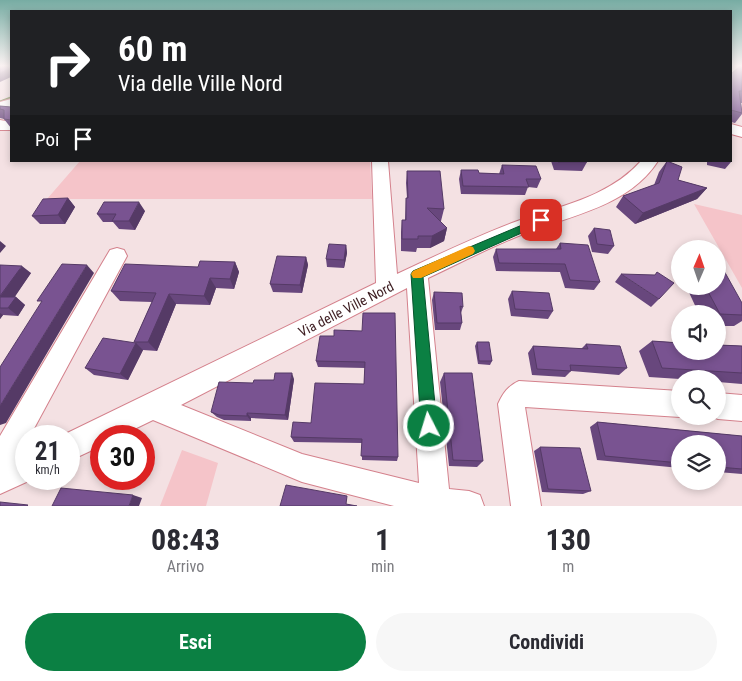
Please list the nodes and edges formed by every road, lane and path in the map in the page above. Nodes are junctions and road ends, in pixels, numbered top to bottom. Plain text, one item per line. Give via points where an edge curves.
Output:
1 (380, 162) edge
2 (649, 162) edge
3 (117, 256) dead end
4 (417, 274) junction
5 (387, 287) junction
6 (671, 403) edge
7 (726, 407) edge
8 (153, 408) junction
9 (742, 408) edge
10 (80, 442) edge
11 (0, 462) edge
12 (15, 472) edge
13 (0, 480) edge
14 (435, 502) junction
15 (469, 506) edge
16 (526, 506) edge

1 - 5 street
2 - 4 street, Via delle Ville Nord via 628,183 608,195 517,229
3 - 11 street
4 - 5 street, Via delle Ville Nord
4 - 14 street
5 - 8 street, Via delle Ville Nord
6 - 16 street via 519,394 511,404
7 - 9 street
8 - 10 street, Via delle Ville Nord
8 - 14 street via 302,468
12 - 13 street
14 - 15 street

